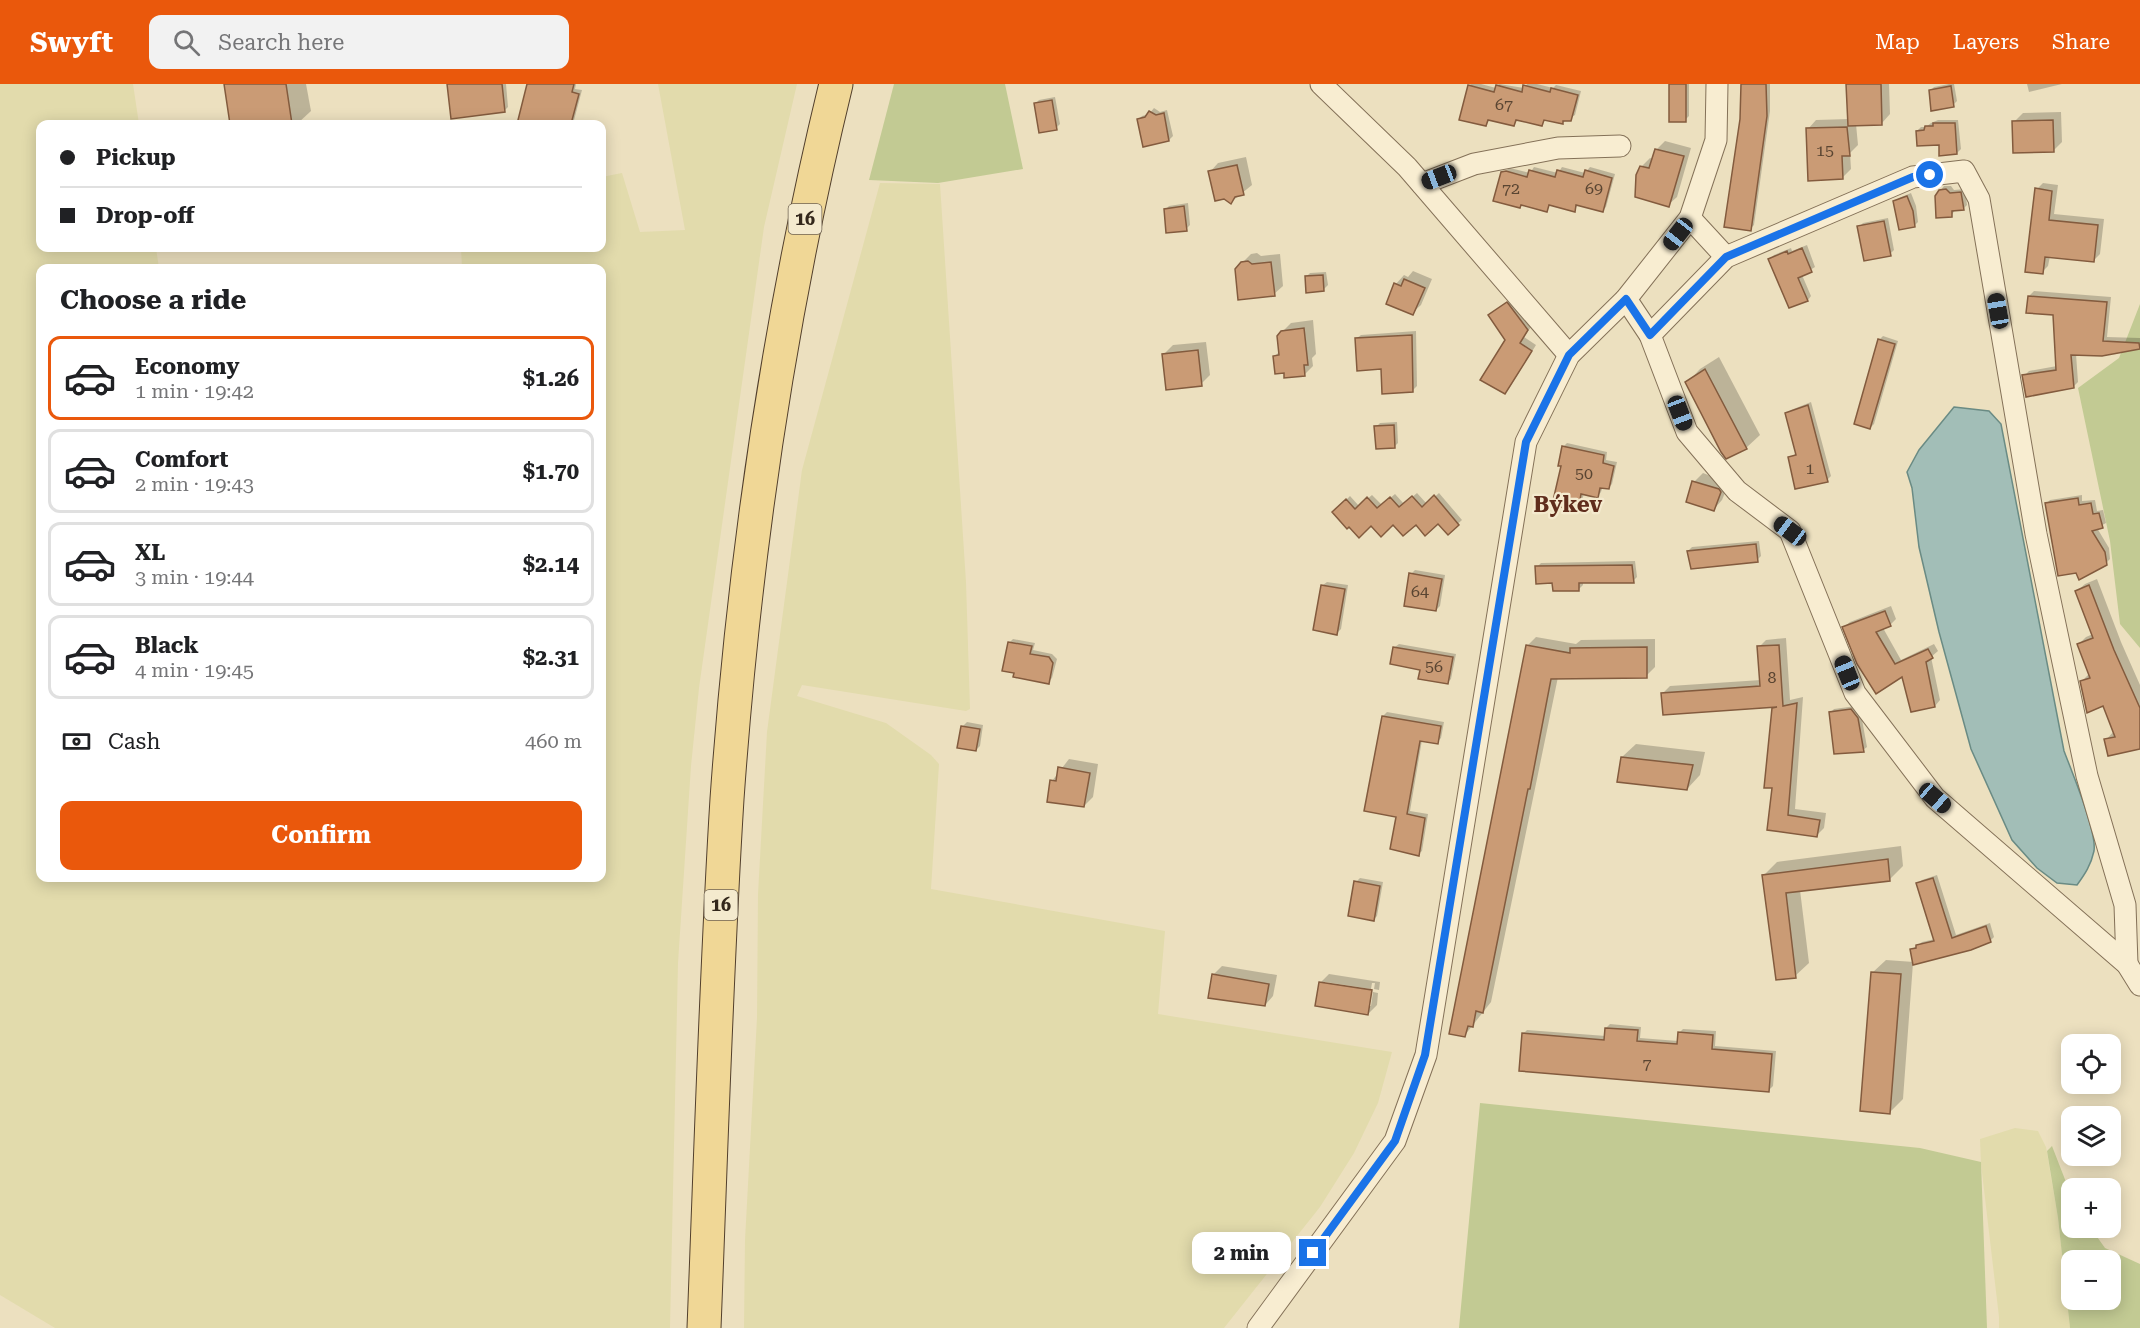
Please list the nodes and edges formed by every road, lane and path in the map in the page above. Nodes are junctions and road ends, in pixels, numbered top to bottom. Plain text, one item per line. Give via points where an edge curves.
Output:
1 (836, 84) edge
2 (1321, 84) edge
3 (1718, 84) edge
4 (1620, 146) dead end
5 (1422, 184) junction
6 (1690, 218) junction
7 (1726, 257) junction
8 (1626, 299) junction
9 (1650, 335) junction
10 (1569, 355) junction
11 (2127, 964) junction
12 (2140, 985) edge
13 (704, 1328) edge
14 (1258, 1328) edge

1 - 13 main road, 16 via 801,234 760,484 741,640 721,900
2 - 5 street
3 - 6 street via 1716,140
4 - 5 street via 1558,148 1526,154 1474,164
5 - 10 street
6 - 7 street
6 - 8 street
7 - 9 street
7 - 11 street via 1913,177 1964,171 1979,199 2036,534 2084,764 2125,906
8 - 9 street
8 - 10 street
9 - 11 street via 1687,432 1737,491 1790,531 1855,693 1935,798
10 - 14 street via 1526,442 1425,1055 1395,1141
11 - 12 street

